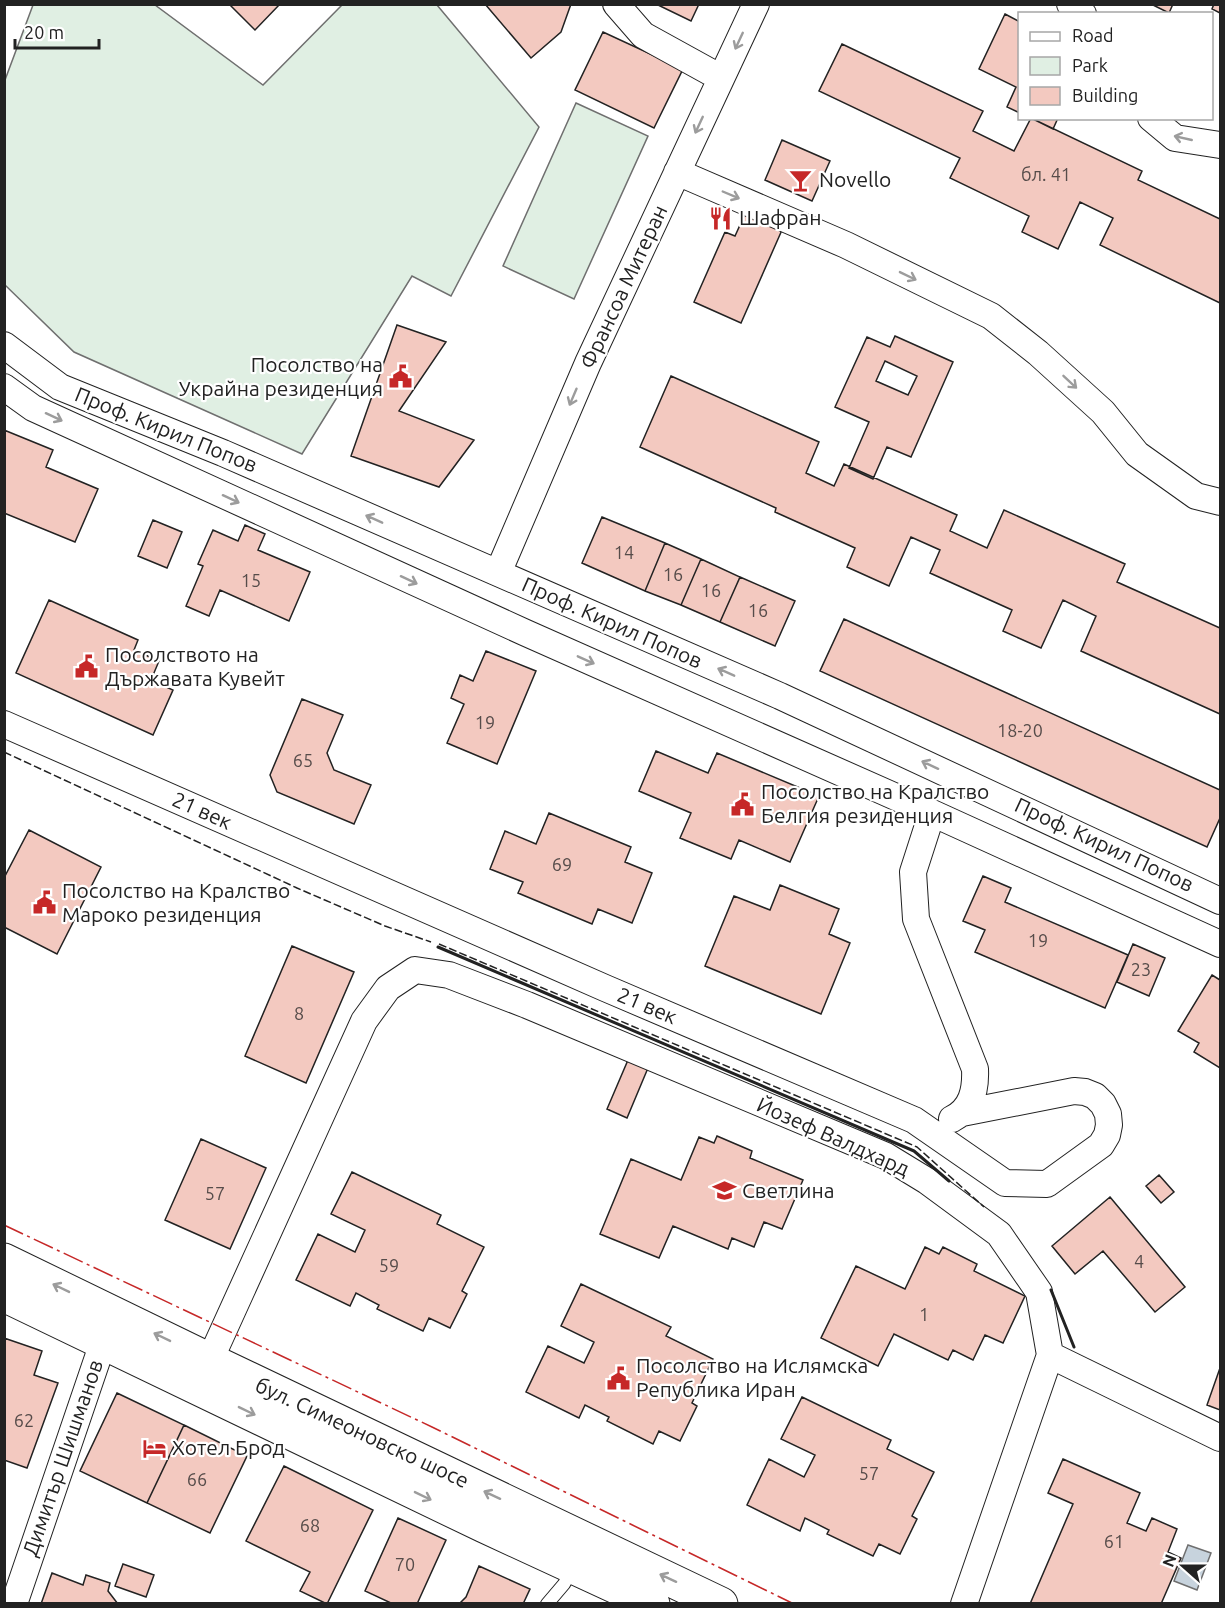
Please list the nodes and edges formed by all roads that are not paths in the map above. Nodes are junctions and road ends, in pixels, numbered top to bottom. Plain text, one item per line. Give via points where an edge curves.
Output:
1 (616, 4) edge
2 (756, 4) edge
3 (721, 78) junction
4 (1153, 120) edge
5 (1221, 145) edge
6 (677, 172) junction
7 (4, 345) edge
8 (4, 387) edge
9 (1221, 502) edge
10 (498, 573) junction
11 (4, 724) edge
12 (932, 813) junction
13 (1221, 901) edge
14 (1221, 944) edge
15 (962, 1113) junction
16 (914, 1120) junction
17 (4, 1260) edge
18 (4, 1295) edge
19 (108, 1328) junction
20 (1050, 1355) junction
21 (210, 1360) junction
22 (1221, 1438) edge
23 (574, 1567) junction
24 (14, 1604) edge
25 (547, 1604) edge
26 (652, 1604) edge
27 (721, 1604) edge
28 (964, 1604) edge

1 - 3 street via 643,35
2 -> 3 street, Франсоа Митеран
3 -> 6 street, Франсоа Митеран
5 -> 4 street via 1175,138
6 -> 9 street via 846,245 991,316 1103,412 1137,454 1196,496
6 -> 10 street, Франсоа Митеран via 588,363
10 -> 7 street, Проф. Кирил Попов via 60,387
8 -> 12 street, Проф. Кирил Попов via 33,408
13 -> 10 street, Проф. Кирил Попов via 780,696
11 - 16 street, 21 век
12 - 14 street, Проф. Кирил Попов
12 - 15 street via 914,872 916,919 975,1069 974,1091
15 - 16 street via 936,1123
15 - 16 street, 21 век via 1074,1091 1095,1096 1108,1113 1110,1125 1101,1145 1047,1184 1005,1183
19 -> 17 main road, бул. Симеоновско шосе
18 - 19 main road, бул. Симеоновско шосе
21 -> 19 main road, бул. Симеоновско шосе
19 -> 23 main road, бул. Симеоновско шосе via 484,1526
19 - 24 street, Димитър Шишманов
20 - 21 street, Йозеф Валдхард via 1039,1292 999,1233 927,1180 886,1156 527,1005 449,975 415,970 388,988 364,1021
20 - 22 street
20 - 28 street, Йозеф Валдхард
27 -> 21 main road, бул. Симеоновско шосе
23 - 25 lane
23 - 26 main road, бул. Симеоновско шосе

